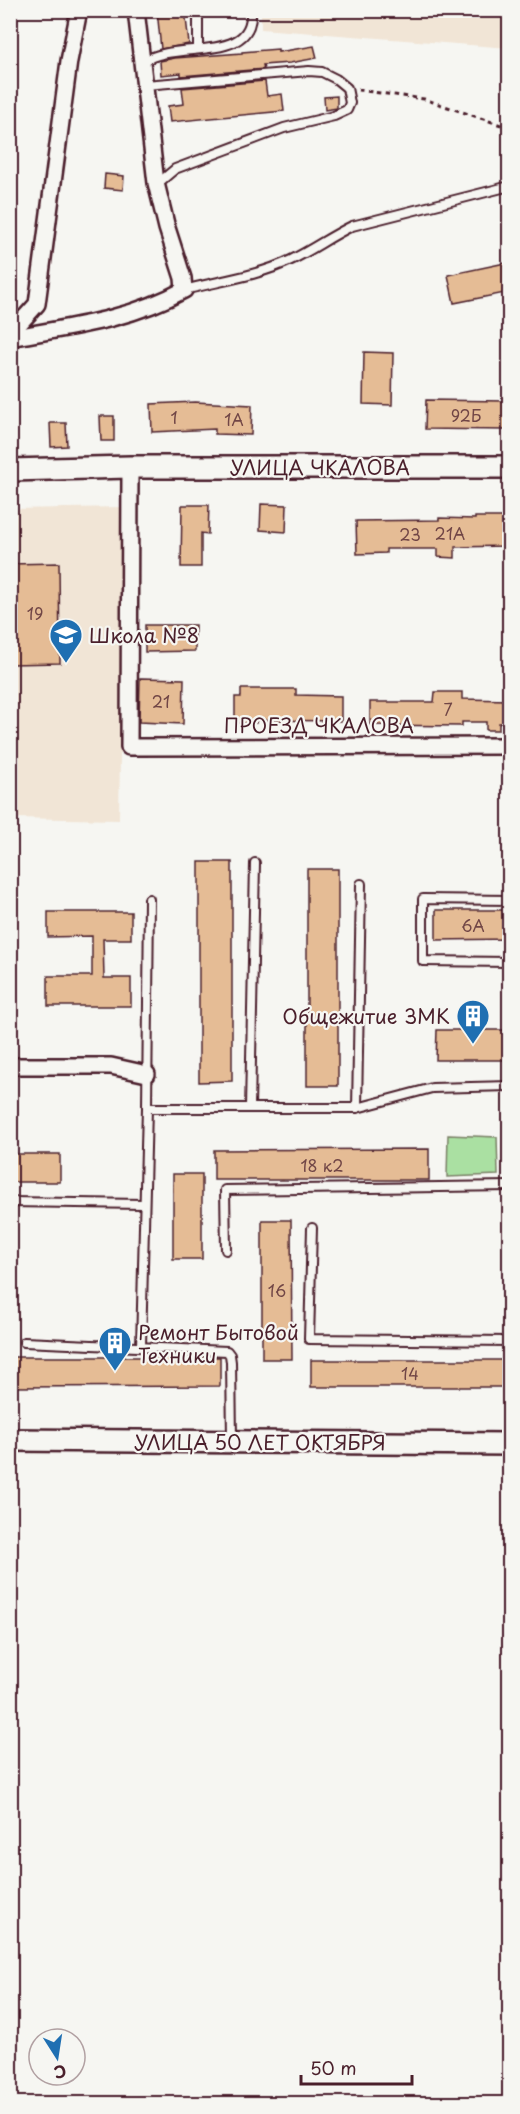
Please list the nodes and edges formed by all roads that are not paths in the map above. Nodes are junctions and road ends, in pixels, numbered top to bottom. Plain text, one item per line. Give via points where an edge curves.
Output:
1 (79, 10) edge
2 (136, 10) edge
3 (198, 10) edge
4 (251, 10) edge
5 (198, 49) junction
6 (142, 62) junction
7 (145, 85) junction
8 (156, 184) junction
9 (510, 186) edge
10 (184, 290) junction
11 (10, 336) edge
12 (130, 467) junction
13 (510, 467) edge
14 (10, 470) edge
15 (510, 746) edge
16 (255, 863) dead end
17 (361, 884) dead end
18 (149, 899) dead end
19 (510, 900) edge
20 (510, 962) edge
21 (10, 1066) edge
22 (147, 1074) junction
23 (510, 1086) edge
24 (147, 1108) junction
25 (249, 1108) junction
26 (357, 1108) junction
27 (510, 1186) edge
28 (10, 1202) edge
29 (144, 1204) junction
30 (312, 1228) dead end
31 (226, 1250) dead end
32 (510, 1341) edge
33 (24, 1342) dead end
34 (141, 1346) junction
35 (10, 1440) edge
36 (232, 1442) junction
37 (510, 1444) edge

1 - 11 street via 37,304
2 - 6 street
3 - 5 lane
4 - 5 lane via 247,34 237,42
5 - 6 lane via 162,53
6 - 7 street
7 - 8 street
7 - 8 lane via 322,72 347,88 350,103 347,110 334,116 284,128 175,169
8 - 10 street
9 - 10 lane via 352,226 270,269
10 - 11 street via 114,319
12 - 13 street, УЛИЦА ЧКАЛОВА
12 - 14 street, УЛИЦА ЧКАЛОВА
12 - 15 street, ПРОЕЗД ЧКАЛОВА via 129,747
16 - 25 lane
17 - 26 lane
18 - 22 lane
19 - 20 lane via 423,899 423,961
21 - 22 street via 111,1066
22 - 24 lane
23 - 26 lane via 432,1088
24 - 25 lane
24 - 29 lane
25 - 26 lane
27 - 31 lane via 225,1190
28 - 29 lane
29 - 34 lane
30 - 32 lane via 309,1339
33 - 34 lane
34 - 36 lane via 227,1351 231,1355
35 - 36 street, УЛИЦА 50 ЛЕТ ОКТЯБРЯ
36 - 37 street, УЛИЦА 50 ЛЕТ ОКТЯБРЯ

